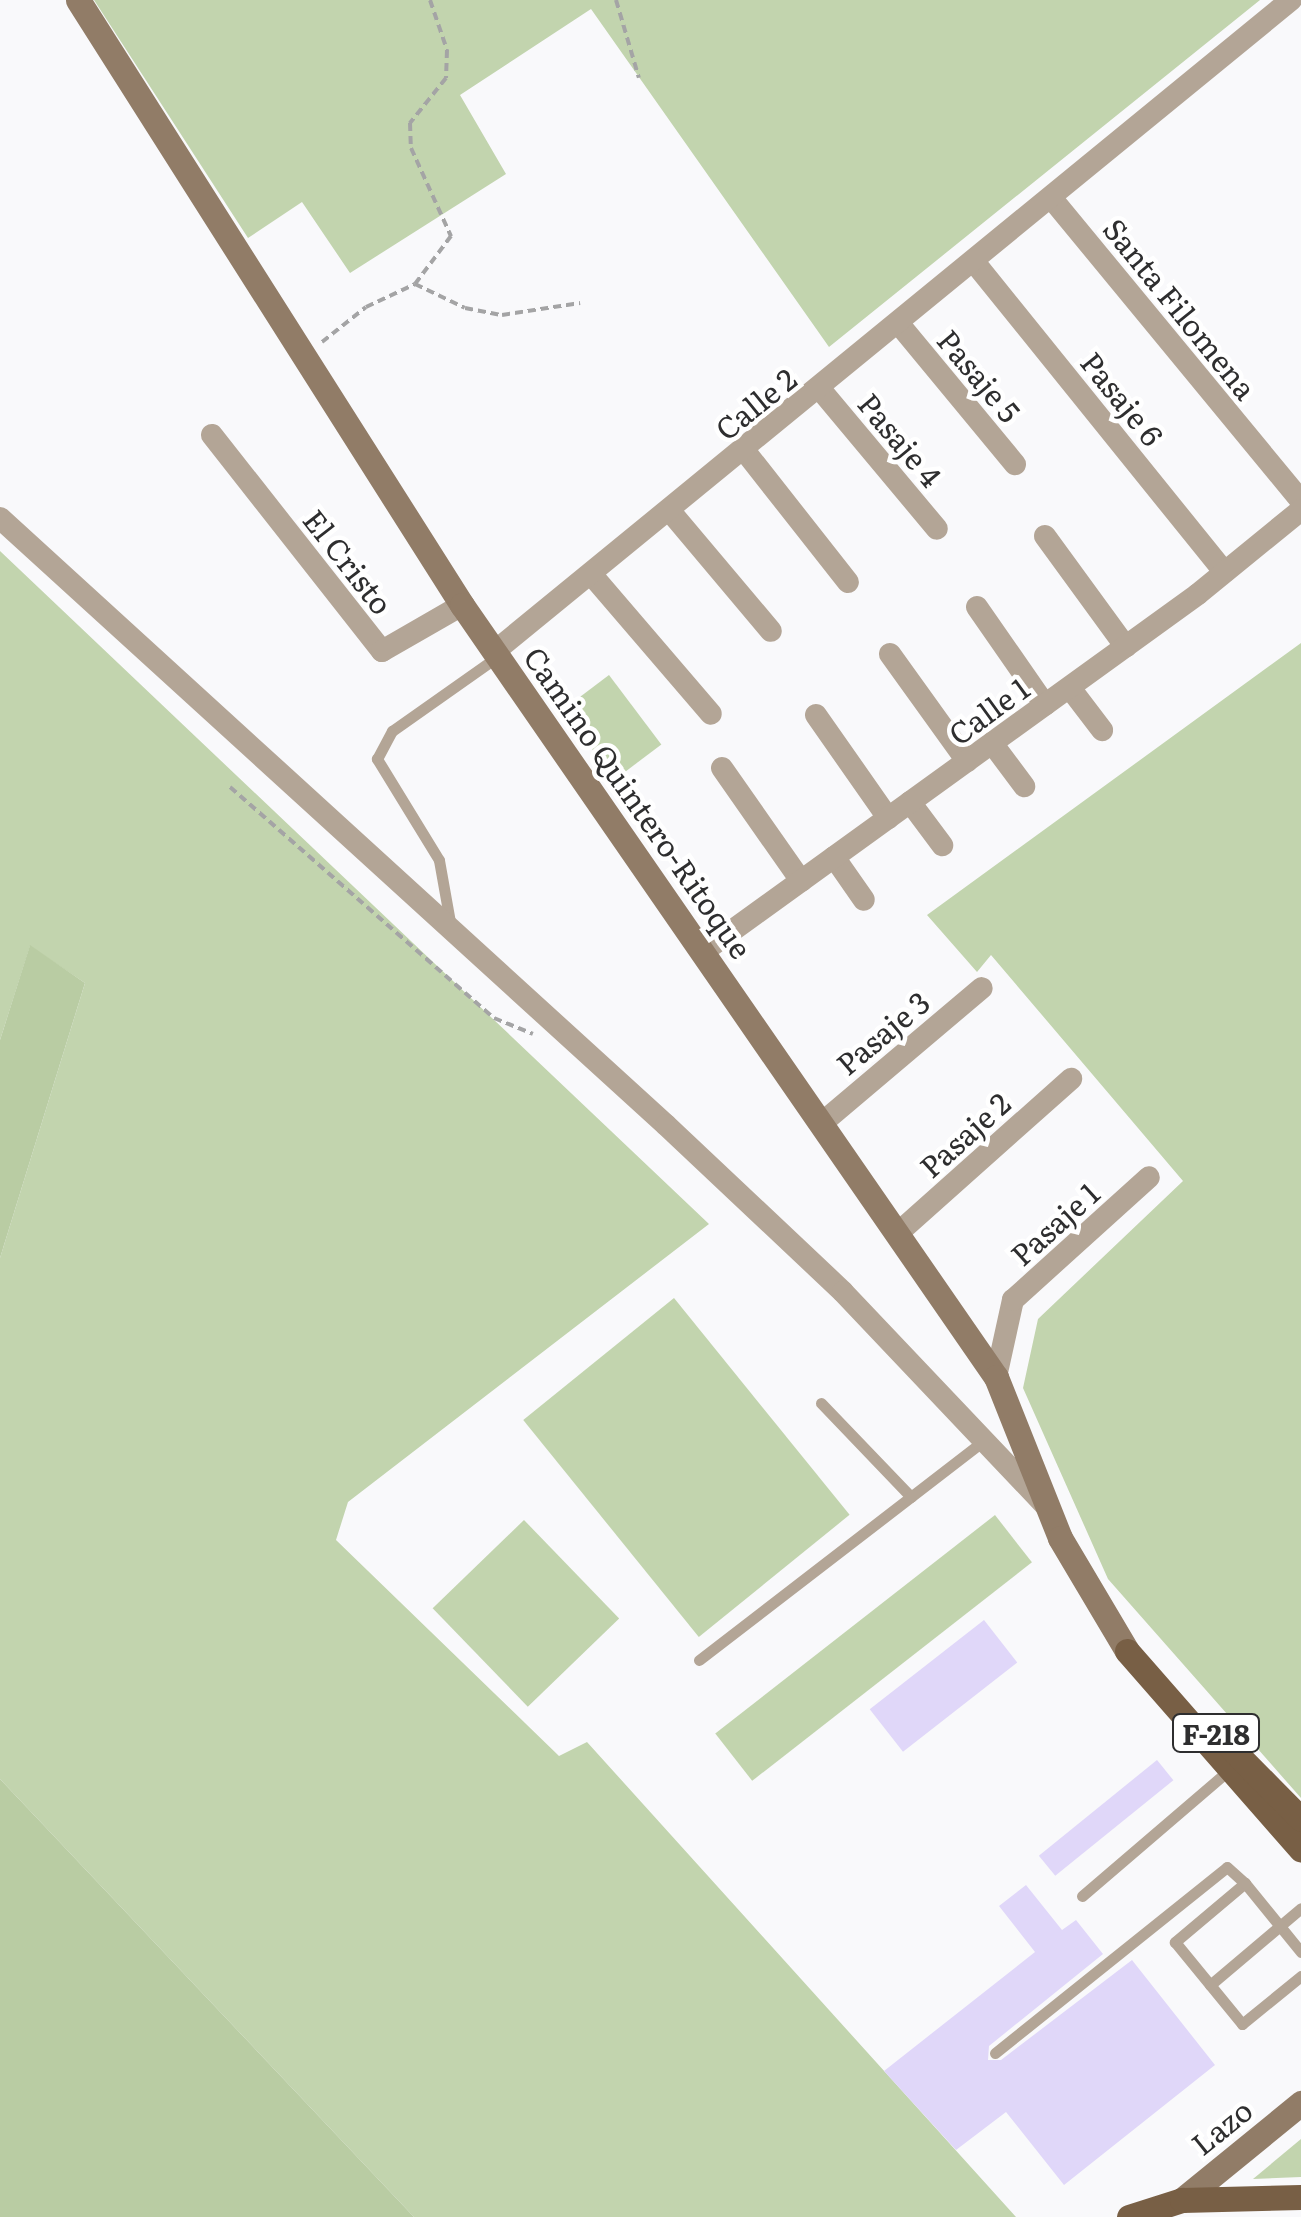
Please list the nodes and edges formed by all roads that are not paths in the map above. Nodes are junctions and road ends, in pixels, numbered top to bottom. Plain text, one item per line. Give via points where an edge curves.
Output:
1 (78, 0) edge
2 (1290, 0) edge
3 (1301, 13) edge
4 (1053, 200) junction
5 (976, 262) junction
6 (899, 324) junction
7 (820, 389) junction
8 (212, 436) dead end
9 (744, 450) junction
10 (1014, 464) dead end
11 (1301, 501) edge
12 (669, 510) junction
13 (1301, 510) edge
14 (0, 518) edge
15 (936, 529) dead end
16 (1046, 536) dead end
17 (1224, 572) junction
18 (590, 574) junction
19 (848, 582) dead end
20 (462, 605) junction
21 (977, 606) dead end
22 (772, 631) dead end
23 (1126, 647) junction
24 (890, 654) dead end
25 (496, 655) junction
26 (1070, 688) junction
27 (1046, 705) junction
28 (711, 714) dead end
29 (816, 715) dead end
30 (1102, 730) dead end
31 (992, 743) junction
32 (967, 761) junction
33 (722, 768) dead end
34 (1024, 786) dead end
35 (910, 802) junction
36 (888, 818) junction
37 (942, 845) dead end
38 (834, 856) junction
39 (801, 880) junction
40 (864, 900) dead end
41 (450, 922) junction
42 (704, 951) junction
43 (982, 988) dead end
44 (1071, 1079) dead end
45 (822, 1123) junction
46 (1149, 1177) dead end
47 (898, 1233) junction
48 (996, 1376) junction
49 (821, 1404) dead end
50 (983, 1440) junction
51 (911, 1497) junction
52 (1047, 1507) junction
53 (1127, 1651) junction
54 (700, 1660) dead end
55 (1230, 1770) junction
56 (1301, 1820) edge
57 (1301, 1850) edge
58 (1245, 1884) junction
59 (1082, 1896) dead end
60 (1301, 1908) edge
61 (1280, 1926) junction
62 (1301, 1952) edge
63 (1301, 1976) edge
64 (1210, 1985) junction
65 (995, 2052) dead end
66 (1301, 2102) edge
67 (1301, 2196) edge
68 (1182, 2200) junction
69 (1129, 2217) edge

1 - 20 main road, Camino Quintero-Ritoque / F-218
2 - 3 street
2 - 4 street, Calle 2
4 - 5 street, Calle 2
4 - 11 street, Santa Filomena
5 - 6 street, Calle 2
5 - 17 street, Pasaje 6
6 - 7 street, Calle 2
6 - 10 street, Pasaje 5
7 - 9 street, Calle 2
7 - 15 street, Pasaje 4
8 - 20 street, El Cristo via 382,651
9 - 12 street, Calle 2
9 - 19 street
12 - 18 street, Calle 2
12 - 22 street
13 - 17 street, Calle 1
14 - 41 street
16 - 23 street
17 - 23 street, Calle 1
18 - 25 street, Calle 2
18 - 28 street
20 - 25 main road, Camino Quintero-Ritoque / F-218
21 - 27 street
23 - 26 street, Calle 1
24 - 32 street
25 - 41 lane via 392,731 377,759 440,860
25 - 42 main road, Camino Quintero-Ritoque / F-218
26 - 27 street, Calle 1
26 - 30 street
27 - 31 street, Calle 1
29 - 36 street
31 - 32 street, Calle 1
31 - 34 street
32 - 35 street, Calle 1
33 - 39 street
35 - 36 street, Calle 1
35 - 37 street
36 - 38 street, Calle 1
38 - 39 street, Calle 1
38 - 40 street
39 - 42 street, Calle 1
41 - 50 street via 842,1292
42 - 45 main road, Camino Quintero-Ritoque / F-218
43 - 45 street, Pasaje 3
44 - 47 street, Pasaje 2
45 - 47 main road, Camino Quintero-Ritoque / F-218
46 - 48 street, Pasaje 1 via 1013,1300
47 - 48 main road, Camino Quintero-Ritoque / F-218
48 - 52 main road, Camino Quintero-Ritoque / F-218
49 - 51 lane
50 - 51 lane
50 - 52 street
51 - 54 lane
52 - 53 main road, Camino Quintero-Ritoque / F-218 via 1075,1569
53 - 55 main road, Camino Quintero-Ritoque / F-218
53 - 56 main road, Camino Quintero-Ritoque / F-218
55 - 57 main road, Camino Quintero-Ritoque / F-218
55 - 59 lane
58 - 61 lane
58 - 64 lane via 1174,1942
58 - 65 lane via 1227,1867
60 - 61 lane
61 - 62 lane
61 - 64 lane
63 - 64 lane via 1242,2024
66 - 68 main road, Lazo
67 - 68 main road
68 - 69 main road

